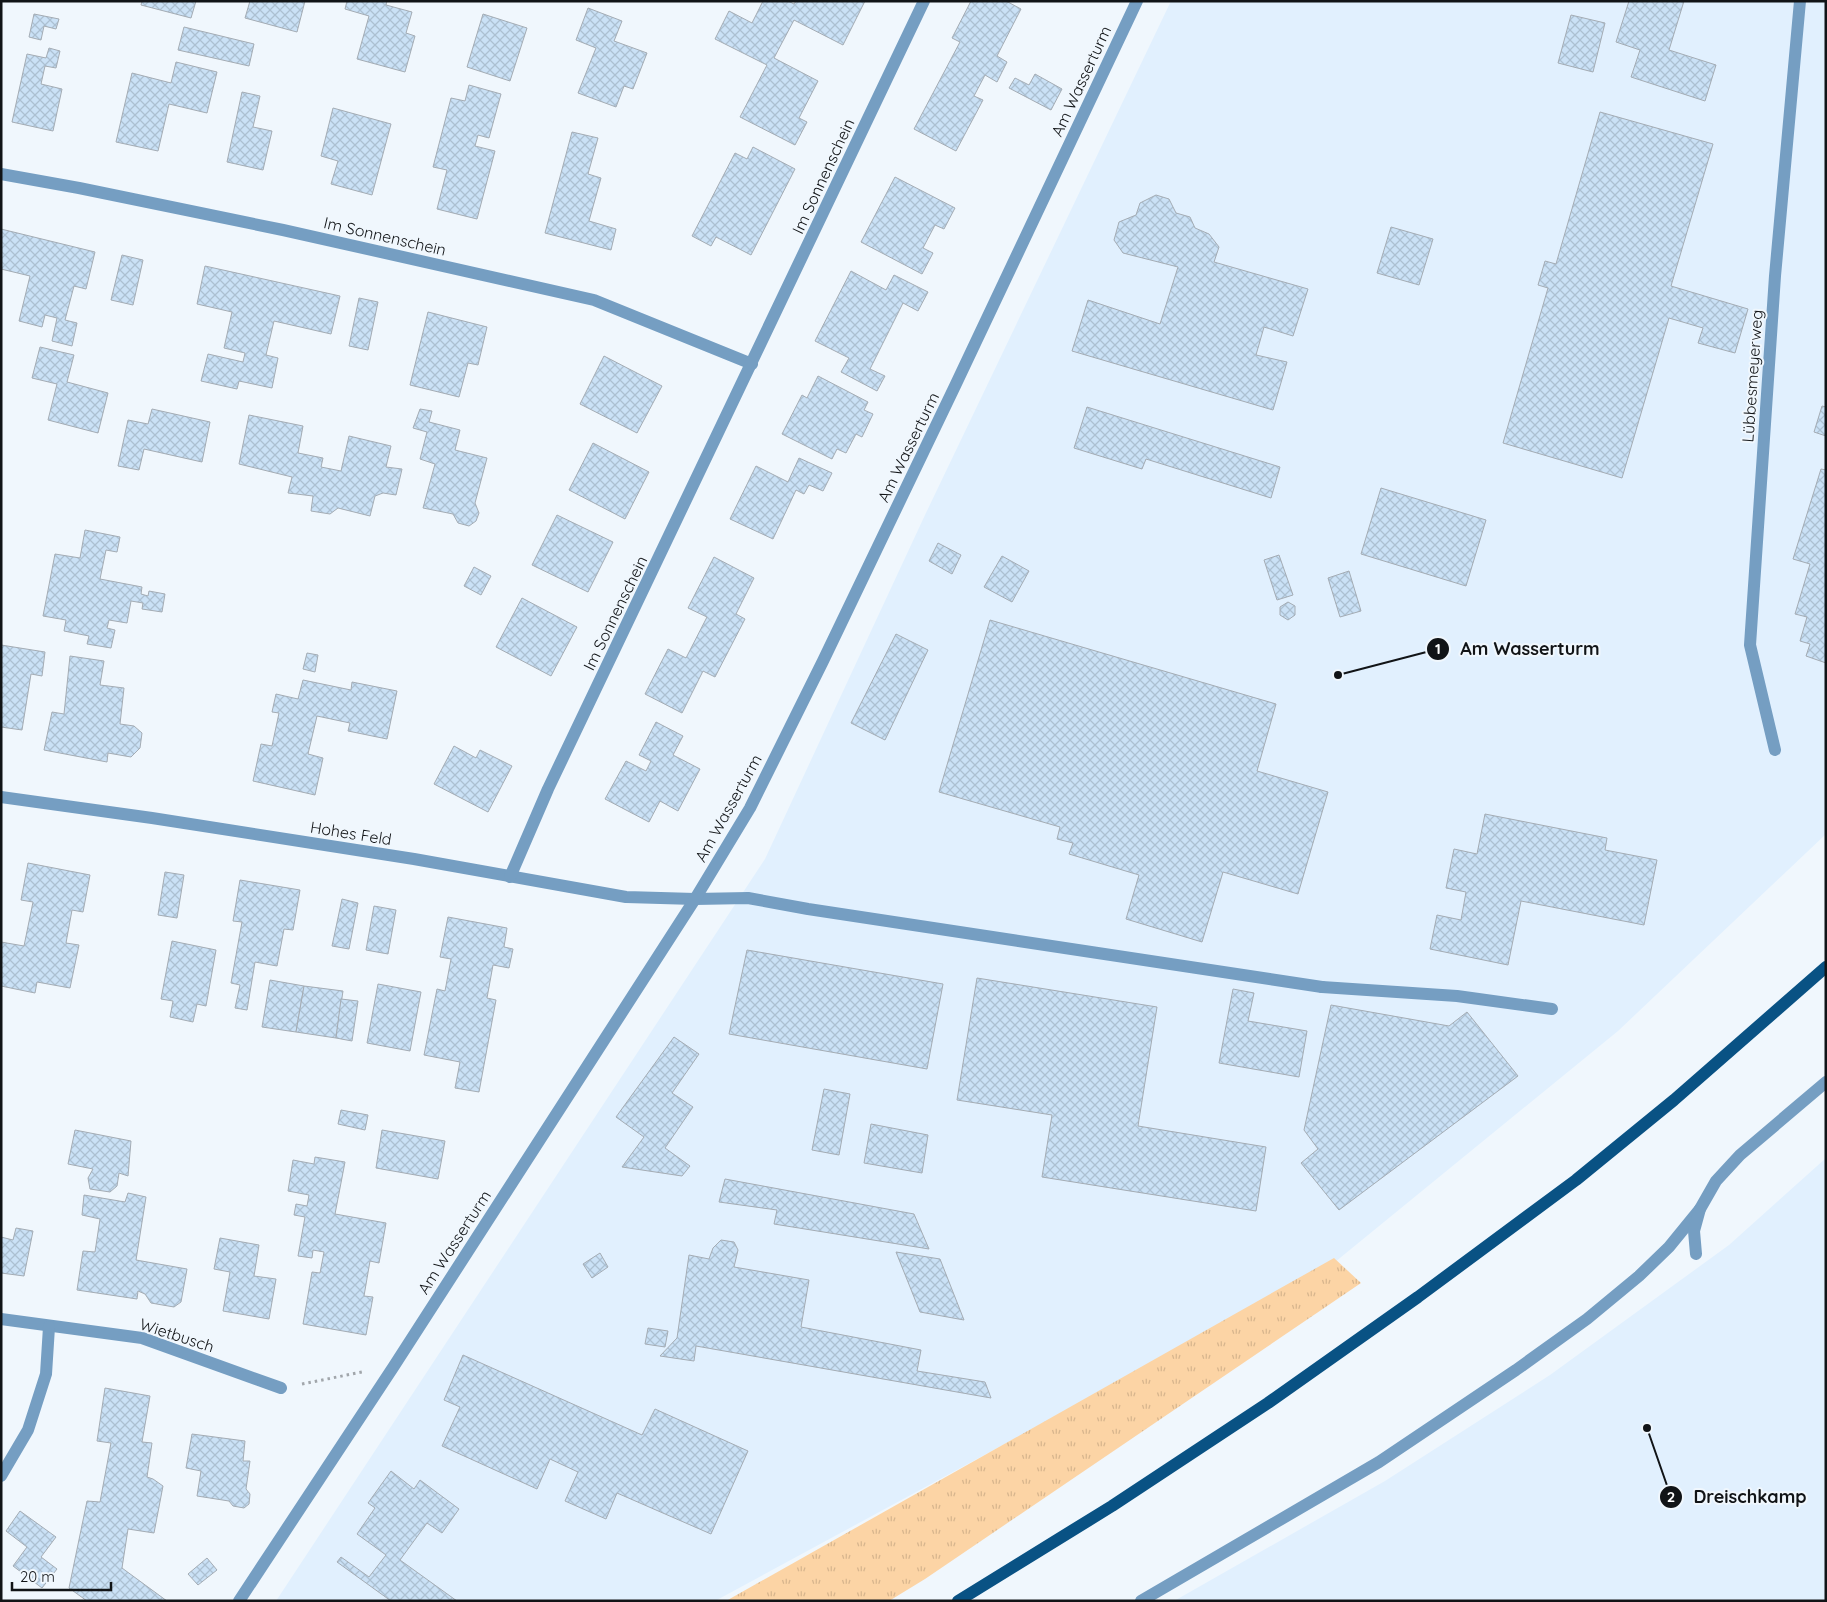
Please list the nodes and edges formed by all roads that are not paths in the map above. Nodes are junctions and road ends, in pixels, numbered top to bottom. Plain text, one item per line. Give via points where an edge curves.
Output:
1 (924, 1) edge
2 (1137, 1) edge
3 (1800, 1) edge
4 (1, 174) edge
5 (752, 364) junction
6 (1775, 750) dead end
7 (1, 797) edge
8 (510, 877) junction
9 (695, 899) junction
10 (1826, 966) edge
11 (1552, 1009) dead end
12 (1826, 1082) edge
13 (1700, 1209) junction
14 (1696, 1254) dead end
15 (1, 1319) edge
16 (49, 1327) junction
17 (280, 1388) road end
18 (1, 1476) edge
19 (239, 1601) edge
20 (958, 1601) edge
21 (1141, 1601) edge

1 - 5 street, Im Sonnenschein
2 - 9 street, Am Wasserturm via 823,661 750,808
3 - 6 street, Lübbesmeyerweg via 1775,276 1750,645
4 - 5 street, Im Sonnenschein via 283,230 594,300
5 - 8 street, Im Sonnenschein via 548,789
7 - 8 street, Hohes Feld via 414,859
8 - 9 street, Hohes Feld via 626,897
9 - 11 street via 748,898 1322,987 1457,996
9 - 19 street, Am Wasserturm
10 - 20 main road via 1606,1156 1418,1297 1268,1403 1112,1506
12 - 13 street via 1740,1155 1716,1181
13 - 14 street via 1694,1231
13 - 21 street via 1669,1247 1639,1276 1516,1370 1379,1462
15 - 16 street, Wietbusch
16 - 17 street, Wietbusch via 142,1338
16 - 18 street via 46,1374 31,1421

